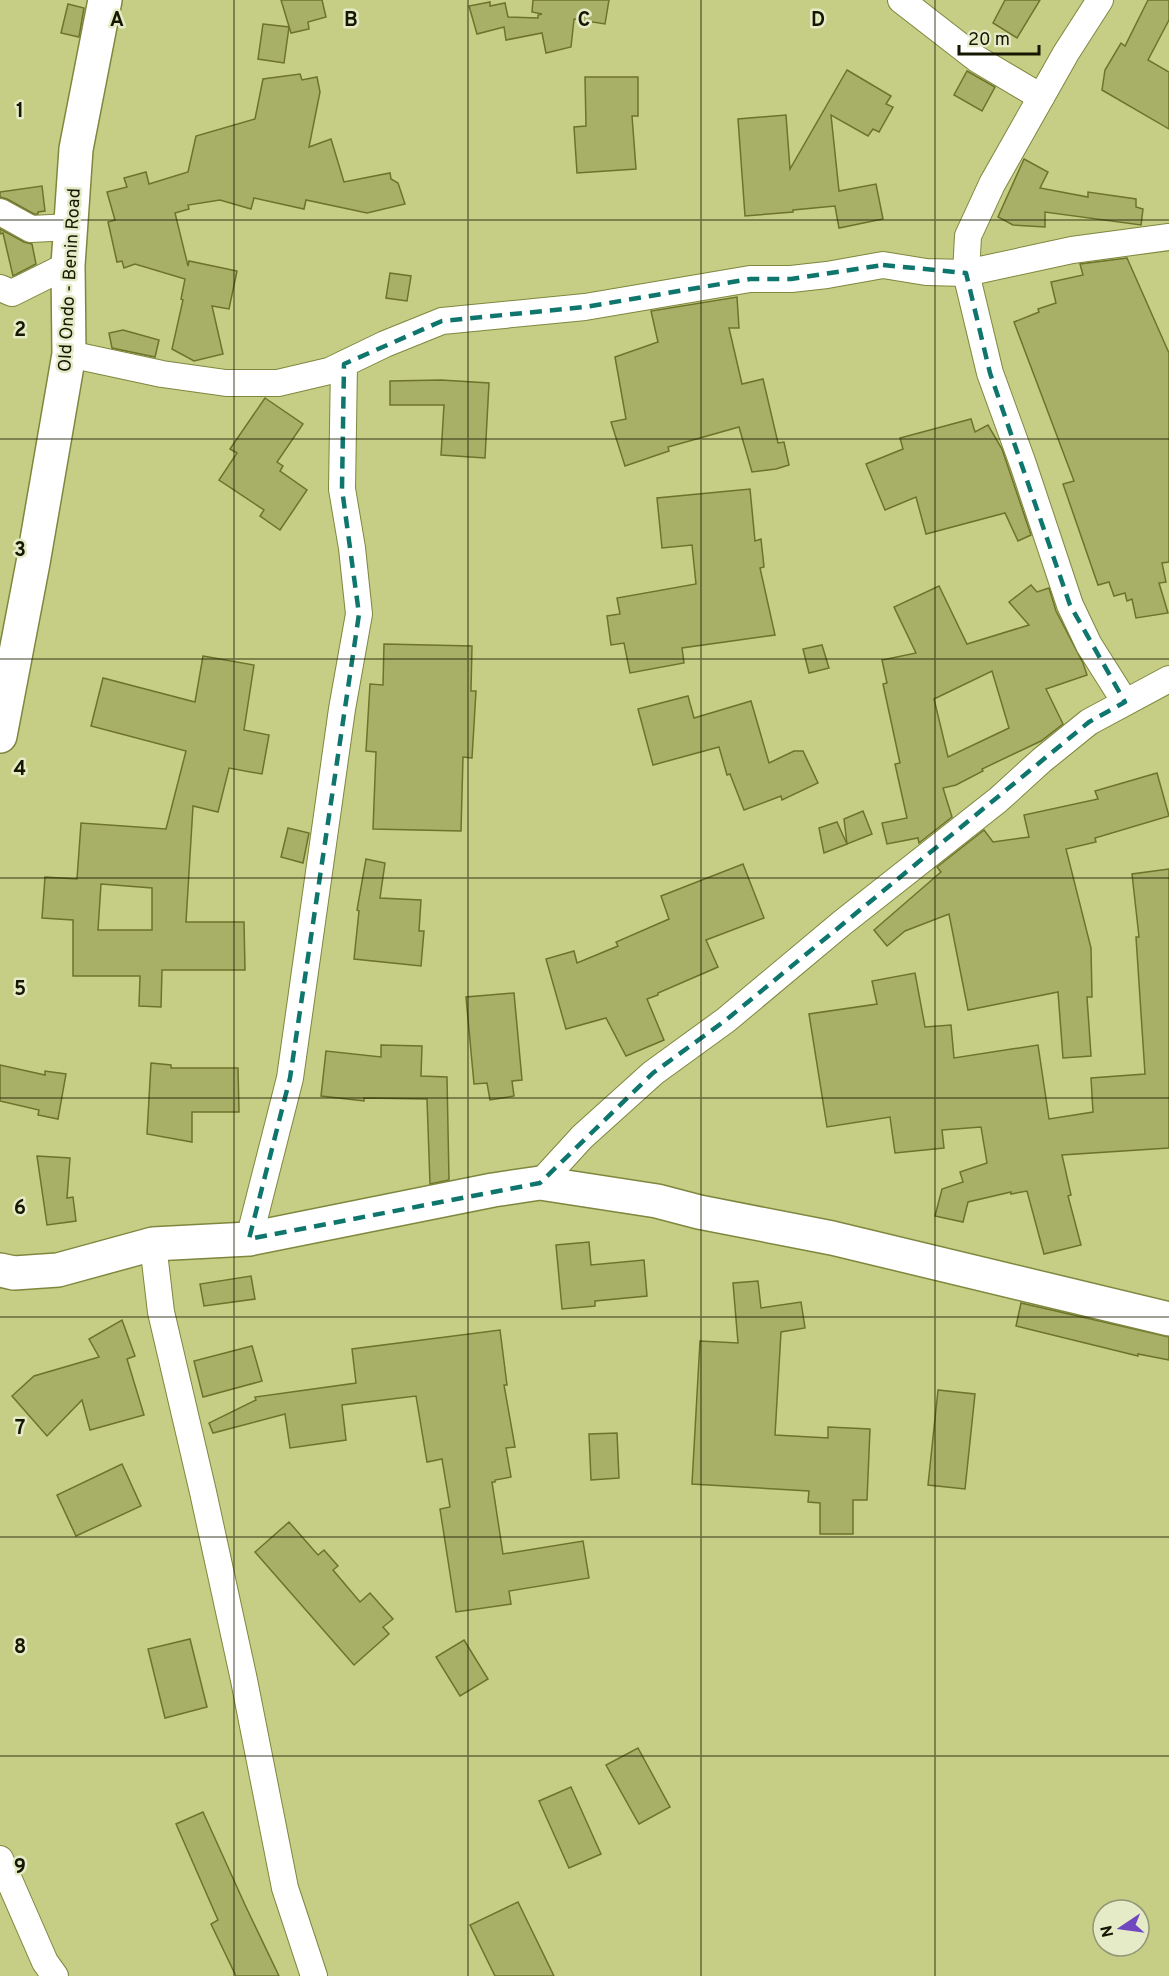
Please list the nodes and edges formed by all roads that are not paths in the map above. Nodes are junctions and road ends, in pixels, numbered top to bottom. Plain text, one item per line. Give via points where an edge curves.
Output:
1 (105, 0) edge
2 (901, 0) edge
3 (1100, 0) edge
4 (1041, 97) junction
5 (0, 212) edge
6 (71, 227) junction
7 (1169, 237) edge
8 (68, 265) junction
9 (966, 273) junction
10 (0, 288) edge
11 (69, 354) junction
12 (344, 364) junction
13 (1169, 679) edge
14 (1125, 702) junction
15 (0, 736) edge
16 (540, 1183) junction
17 (249, 1239) junction
18 (153, 1244) junction
19 (0, 1270) edge
20 (1169, 1319) edge
21 (0, 1859) edge
22 (55, 1976) edge
23 (314, 1976) edge

1 - 6 street, Old Ondo - Benin Road via 76,149
2 - 4 street via 977,59
3 - 4 street
4 - 9 street via 968,236
5 - 6 street via 31,229
6 - 8 street, Old Ondo - Benin Road
7 - 9 street via 1072,250
8 - 10 street via 12,293
8 - 11 street, Old Ondo - Benin Road
9 - 12 street via 883,265 803,278 750,279 585,307 441,321
9 - 14 street via 990,373 1070,605 1089,645
11 - 12 street via 226,383 278,383
11 - 15 street, Old Ondo - Benin Road
12 - 17 street via 342,489 359,614 290,1078
13 - 14 street
14 - 16 street via 1089,722 726,1020 652,1073 582,1137
16 - 17 street
16 - 20 street via 657,1201 832,1238
17 - 18 street
18 - 19 street via 58,1270
18 - 23 street via 161,1312 219,1562 285,1888
21 - 22 street via 45,1962

